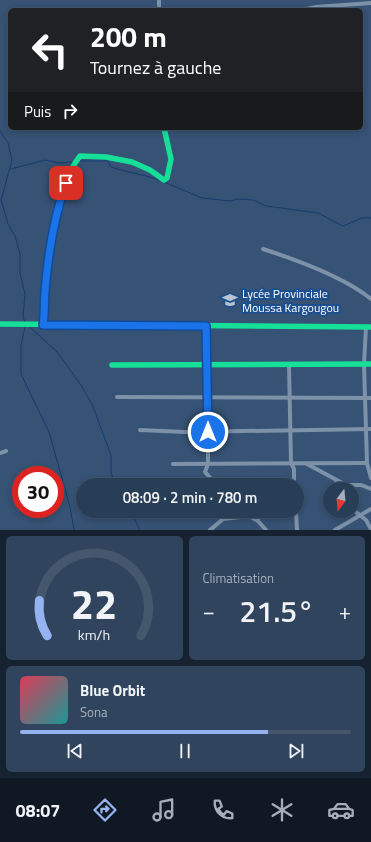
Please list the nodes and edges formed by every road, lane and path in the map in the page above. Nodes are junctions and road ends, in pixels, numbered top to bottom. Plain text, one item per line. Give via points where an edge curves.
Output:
1 (371, 3) edge
2 (311, 8) edge
3 (164, 130) edge
4 (263, 249) dead end
5 (371, 299) edge
6 (0, 324) edge
7 (43, 325) junction
8 (206, 326) junction
9 (368, 327) edge
10 (364, 364) junction
11 (371, 364) edge
12 (112, 365) dead end
13 (208, 365) junction
14 (289, 365) junction
15 (117, 397) dead end
16 (208, 398) junction
17 (290, 398) junction
18 (365, 398) junction
19 (371, 398) edge
20 (369, 429) edge
21 (140, 430) dead end
22 (290, 431) junction
23 (208, 432) junction
24 (6, 451) dead end
25 (0, 453) edge
26 (291, 463) junction
27 (305, 463) junction
28 (367, 463) junction
29 (173, 464) dead end
30 (208, 464) junction
31 (211, 478) edge
32 (294, 478) edge
33 (371, 478) edge
34 (335, 481) joint
35 (371, 489) edge
36 (371, 509) edge
37 (360, 516) junction
38 (256, 518) edge
39 (297, 518) edge
40 (258, 521) junction
41 (371, 529) edge
42 (210, 530) edge
43 (266, 530) edge
44 (298, 530) edge
45 (335, 530) edge

1 - 2 street
3 - 7 street via 171,159 167,178 164,180 150,169 114,158 80,156 75,162 58,205 45,292 46,309
4 - 5 street via 292,258 360,290
6 - 7 street
7 - 8 street
8 - 9 street
8 - 13 street
9 - 10 street
10 - 11 street
10 - 14 street
10 - 18 street
12 - 13 street
13 - 14 street
13 - 16 street
14 - 17 street
15 - 16 street
16 - 17 street
16 - 23 street
17 - 18 street
17 - 22 street
18 - 19 street
18 - 20 street
20 - 22 street
20 - 28 street
21 - 23 street
22 - 23 street
22 - 26 street
23 - 30 street
24 - 25 street
26 - 27 street
26 - 30 street
26 - 32 street
27 - 28 street
27 - 34 street
28 - 33 street
29 - 30 street
30 - 31 street via 205,472
34 - 35 street
36 - 37 street
37 - 41 street
37 - 45 street
38 - 40 street
39 - 44 street
40 - 42 street via 249,516 223,519
40 - 43 street

